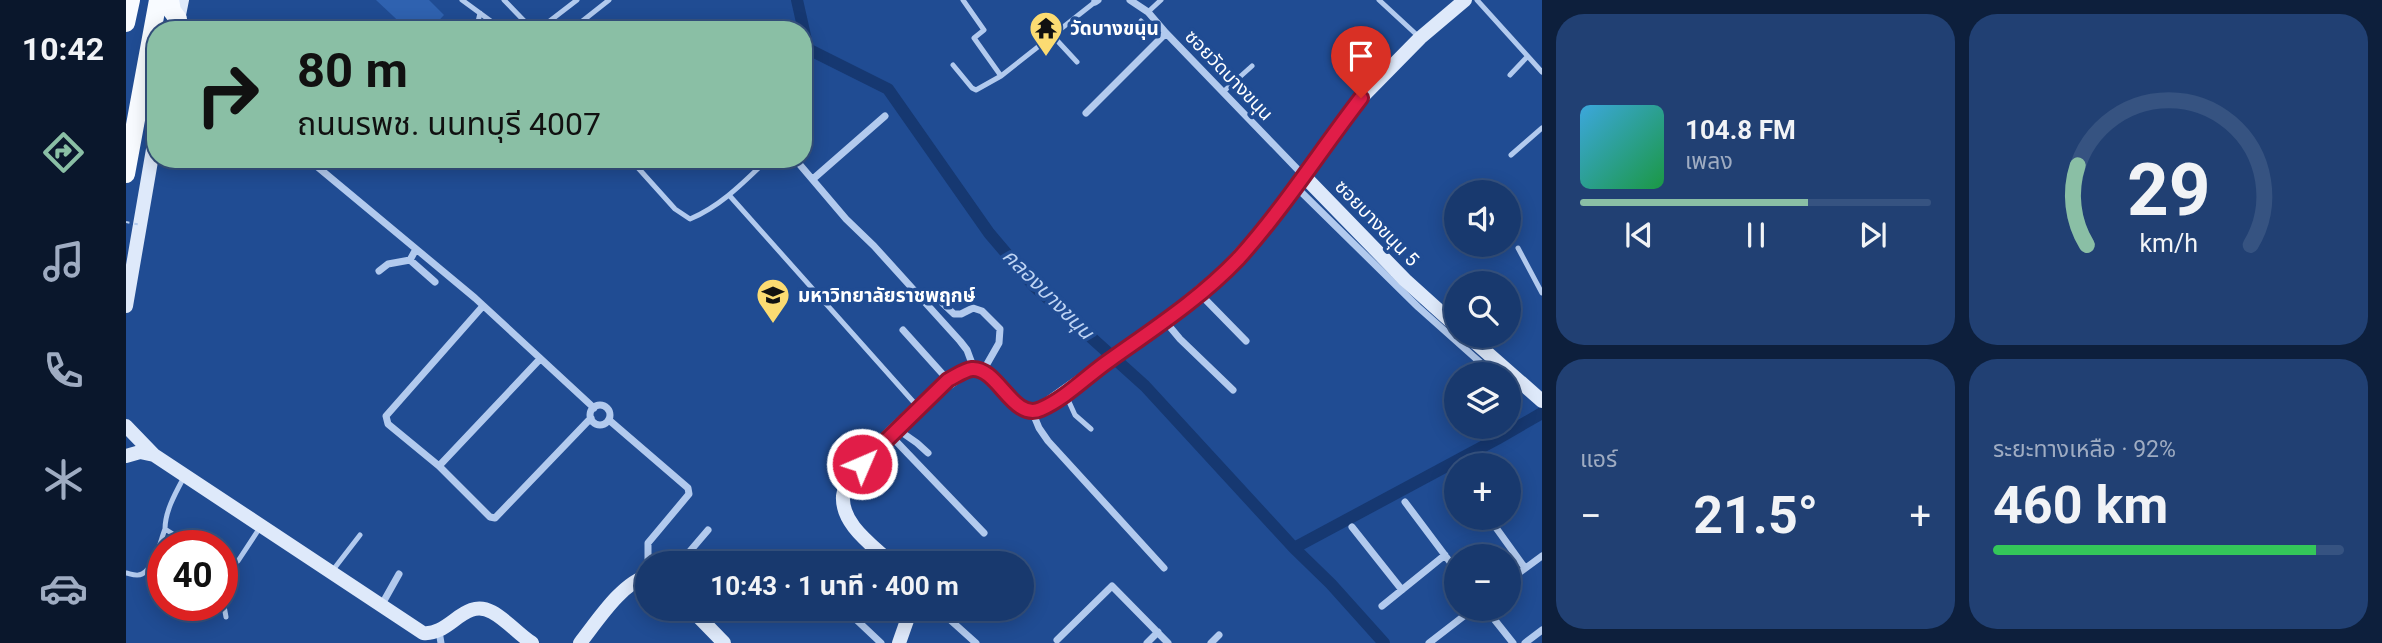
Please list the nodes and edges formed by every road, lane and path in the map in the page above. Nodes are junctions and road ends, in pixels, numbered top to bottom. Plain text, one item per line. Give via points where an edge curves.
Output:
1 (131, 0) edge
2 (158, 0) edge
3 (170, 0) edge
4 (182, 0) edge
5 (462, 0) edge
6 (479, 0) edge
7 (504, 0) edge
8 (577, 0) edge
9 (609, 0) edge
10 (963, 0) edge
11 (1130, 0) edge
12 (1161, 0) edge
13 (1379, 0) edge
14 (1465, 0) edge
15 (1477, 0) edge
16 (1095, 1) edge
17 (472, 7) junction
18 (1148, 12) junction
19 (481, 13) junction
20 (154, 21) edge
21 (176, 21) edge
22 (179, 21) edge
23 (479, 21) edge
24 (491, 21) edge
25 (524, 21) edge
26 (549, 21) edge
27 (582, 21) edge
28 (1141, 21) dead end
29 (126, 23) edge
30 (1052, 35) junction
31 (1163, 36) junction
32 (1420, 38) junction
33 (1527, 57) junction
34 (1345, 58) dead end
35 (147, 60) edge
36 (1077, 62) dead end
37 (953, 65) dead end
38 (1252, 66) dead end
39 (1542, 72) edge
40 (1510, 75) dead end
41 (1001, 76) junction
42 (1372, 86) junction
43 (1223, 92) junction
44 (1086, 113) dead end
45 (886, 116) dead end
46 (1542, 128) edge
47 (1511, 155) dead end
48 (150, 168) edge
49 (319, 168) edge
50 (638, 168) edge
51 (758, 168) edge
52 (803, 168) edge
53 (126, 174) edge
54 (813, 179) junction
55 (1299, 181) junction
56 (729, 195) junction
57 (126, 222) edge
58 (141, 225) dead end
59 (416, 249) junction
60 (1521, 253) edge
61 (410, 260) junction
62 (379, 271) dead end
63 (435, 282) dead end
64 (1542, 293) edge
65 (1200, 294) junction
66 (935, 296) dead end
67 (126, 306) edge
68 (483, 306) junction
69 (1444, 315) edge
70 (1165, 321) junction
71 (903, 330) dead end
72 (1246, 341) dead end
73 (1482, 348) edge
74 (540, 359) junction
75 (1480, 362) edge
76 (978, 370) junction
77 (948, 380) junction
78 (1233, 390) dead end
79 (1065, 393) junction
80 (1542, 401) edge
81 (594, 408) junction
82 (918, 408) junction
83 (1032, 411) junction
84 (591, 418) junction
85 (609, 420) junction
86 (126, 426) edge
87 (1091, 429) dead end
88 (893, 432) junction
89 (928, 453) dead end
90 (154, 455) junction
91 (126, 456) edge
92 (439, 466) junction
93 (185, 475) junction
94 (1405, 502) dead end
95 (261, 526) junction
96 (1352, 527) dead end
97 (165, 529) joint
98 (708, 530) dead end
99 (1498, 530) edge
100 (984, 533) dead end
101 (360, 535) dead end
102 (648, 551) edge
103 (690, 551) edge
104 (879, 551) edge
105 (1444, 554) edge
106 (1444, 556) edge
107 (1542, 556) edge
108 (238, 561) edge
109 (1164, 568) dead end
110 (1525, 568) junction
111 (1521, 571) edge
112 (331, 572) junction
113 (126, 573) edge
114 (399, 574) dead end
115 (635, 582) edge
116 (1402, 590) junction
117 (381, 606) junction
118 (1382, 606) dead end
119 (703, 621) edge
120 (858, 621) edge
121 (907, 621) edge
122 (952, 621) edge
123 (1457, 621) edge
124 (1496, 621) edge
125 (1542, 631) edge
126 (1158, 632) junction
127 (1219, 635) dead end
128 (440, 637) edge
129 (1057, 640) dead end
130 (532, 643) edge
131 (580, 643) edge
132 (724, 643) edge
133 (881, 643) edge
134 (900, 643) edge
135 (976, 643) edge
136 (1147, 643) edge
137 (1168, 643) edge
138 (1211, 643) edge
139 (1429, 643) edge
140 (1513, 643) edge
141 (1525, 643) edge

1 - 29 main road
2 - 20 main road
3 - 21 main road
4 - 22 street
5 - 17 lane
6 - 17 lane
7 - 25 lane
8 - 26 lane
9 - 27 lane
10 - 41 lane via 984,30 974,37
11 - 18 street, ซอยวัดบางขนุน
12 - 18 lane
13 - 32 lane
14 - 32 street
15 - 33 lane
16 - 30 lane
17 - 19 lane
18 - 31 street, ซอยวัดบางขนุน
19 - 23 lane
19 - 24 lane
28 - 31 lane
30 - 36 lane
30 - 41 lane
31 - 43 street, ซอยวัดบางขนุน
31 - 44 street
32 - 42 street
33 - 39 lane
33 - 40 lane
34 - 42 lane
35 - 53 main road
37 - 41 lane via 976,90
38 - 43 lane
42 - 55 street
43 - 55 street, ซอยวัดบางขนุน
45 - 54 street
46 - 47 lane
48 - 67 street
49 - 59 street
50 - 56 lane via 690,219
51 - 56 lane
52 - 54 street
54 - 76 street via 960,341
55 - 65 street via 1261,232
55 - 69 street, ซอยบางขนุน 5
55 - 75 street, ซอยวัดบางขนุน via 1418,307
56 - 82 lane
57 - 58 path, bridge
59 - 61 street
59 - 68 street
60 - 64 lane
61 - 62 street via 388,264
61 - 63 street
65 - 70 street
65 - 72 street
66 - 76 street via 954,314 973,308 982,311 1000,330 999,343
68 - 74 street
68 - 92 street via 386,416 388,424
70 - 78 street
70 - 79 street
71 - 77 street
73 - 80 street
74 - 81 street
74 - 92 street
76 - 77 street
76 - 83 street
77 - 82 street
79 - 83 street
79 - 87 lane via 1074,415
81 - 84 street
81 - 85 street via 607,408
82 - 88 street
83 - 109 street via 1048,441
84 - 85 street via 601,425
84 - 92 street via 495,518
85 - 102 street via 688,488 687,499 648,543
86 - 90 street
88 - 89 street
88 - 100 street
88 - 104 street via 852,475 843,494 843,506 852,523
90 - 91 street
90 - 93 street
93 - 95 street
93 - 97 lane
94 - 105 street
95 - 108 lane
95 - 112 street
96 - 116 street
97 - 113 lane via 144,574
98 - 103 street
99 - 110 street
101 - 112 lane
106 - 116 street
107 - 110 street
110 - 111 street
112 - 117 street
114 - 117 street
115 - 131 street via 626,587
116 - 118 street
117 - 128 street via 423,633
119 - 132 street
120 - 133 street
121 - 134 street
122 - 135 street
123 - 139 street
124 - 140 street
125 - 141 street
126 - 129 street via 1112,586
126 - 136 street
126 - 137 street
127 - 138 street
128 - 130 street via 460,614 479,608 492,612

